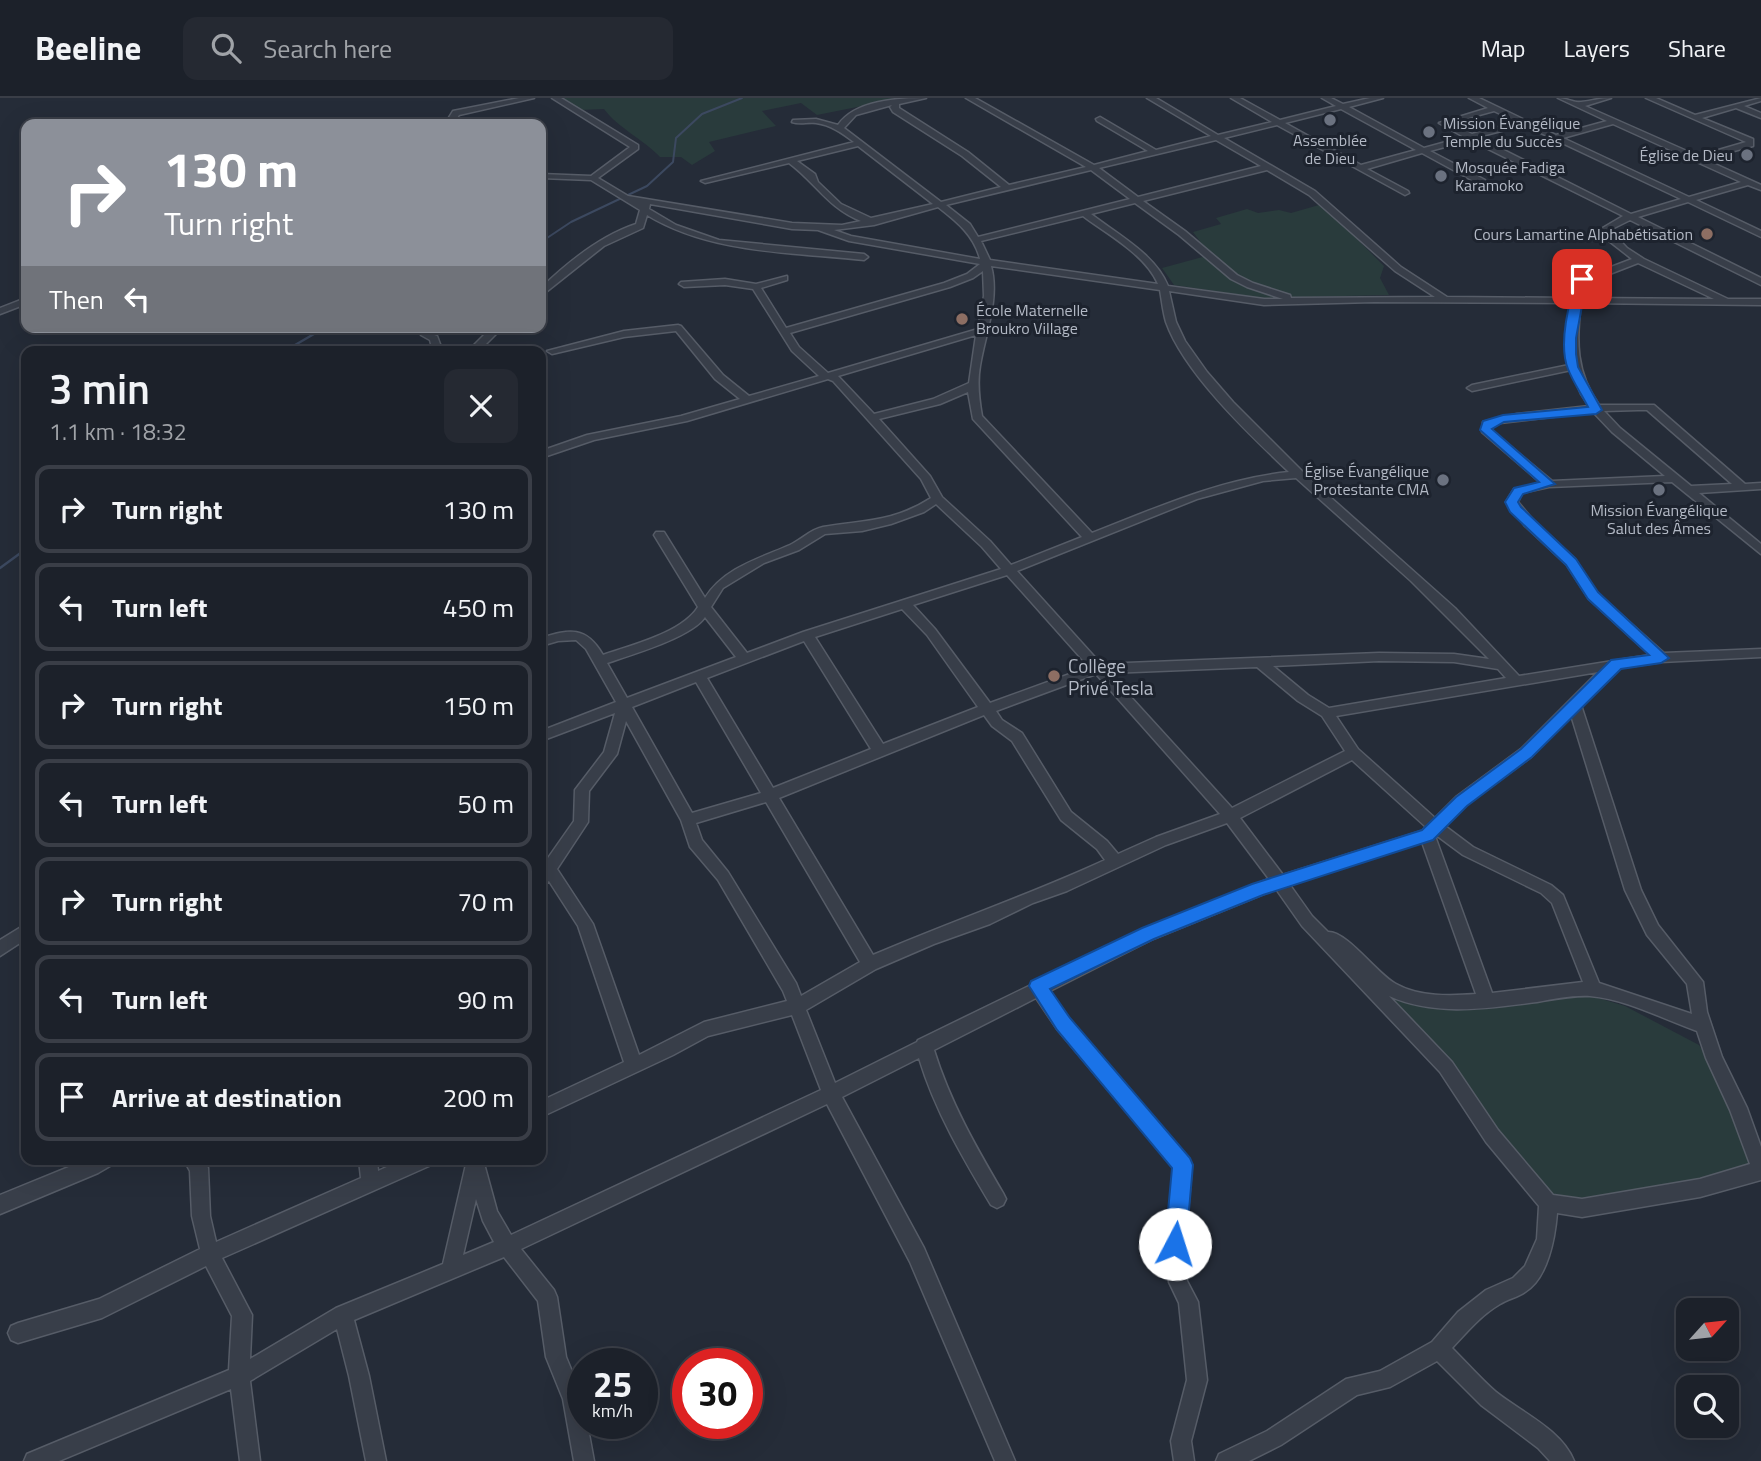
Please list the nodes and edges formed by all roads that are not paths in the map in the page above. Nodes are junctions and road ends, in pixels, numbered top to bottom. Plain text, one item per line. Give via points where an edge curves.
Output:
1 (478, 98) edge
2 (530, 98) edge
3 (556, 98) edge
4 (922, 98) edge
5 (970, 98) edge
6 (1151, 98) edge
7 (1235, 98) edge
8 (1326, 98) edge
9 (1379, 98) edge
10 (1473, 98) edge
11 (1562, 98) edge
12 (1607, 98) edge
13 (1650, 98) edge
14 (1761, 99) edge
15 (896, 104) junction
16 (1578, 105) junction
17 (1737, 106) junction
18 (1342, 107) junction
19 (1495, 108) junction
20 (456, 113) junction
21 (1761, 116) edge
22 (1696, 117) junction
23 (452, 119) edge
24 (1100, 120) dead end
25 (1615, 121) junction
26 (796, 122) dead end
27 (1278, 122) junction
28 (1525, 122) junction
29 (840, 128) junction
30 (1217, 136) junction
31 (1468, 137) junction
32 (1556, 137) junction
33 (860, 143) junction
34 (1423, 148) junction
35 (1153, 151) junction
36 (1697, 159) junction
37 (791, 160) junction
38 (1092, 167) junction
39 (1268, 167) junction
40 (1360, 167) junction
41 (546, 176) edge
42 (593, 178) junction
43 (705, 181) dead end
44 (1482, 182) dead end
45 (1749, 182) junction
46 (1761, 188) edge
47 (1009, 189) junction
48 (1405, 193) dead end
49 (1136, 200) junction
50 (1690, 200) junction
51 (645, 206) junction
52 (939, 206) junction
53 (1085, 213) junction
54 (1629, 216) junction
55 (875, 222) junction
56 (821, 229) junction
57 (1761, 234) edge
58 (979, 239) junction
59 (864, 257) dead end
60 (1640, 259) junction
61 (988, 263) junction
62 (970, 276) junction
63 (784, 278) dead end
64 (1761, 282) edge
65 (989, 283) junction
66 (684, 284) dead end
67 (756, 287) junction
68 (1166, 288) junction
69 (546, 289) edge
70 (1446, 300) junction
71 (1303, 301) junction
72 (1577, 301) junction
73 (1728, 302) junction
74 (1761, 302) edge
75 (21, 303) edge
76 (0, 311) edge
77 (785, 331) junction
78 (981, 331) junction
79 (492, 333) edge
80 (426, 335) dead end
81 (436, 346) edge
82 (478, 346) edge
83 (552, 351) dead end
84 (1573, 367) junction
85 (824, 375) junction
86 (973, 385) junction
87 (1472, 388) dead end
88 (746, 398) junction
89 (1596, 410) junction
90 (872, 418) junction
91 (546, 453) edge
92 (1298, 474) junction
93 (1672, 479) junction
94 (1549, 484) junction
95 (1761, 486) edge
96 (1742, 487) junction
97 (1688, 490) junction
98 (937, 499) junction
99 (660, 535) dead end
100 (1091, 539) junction
101 (1761, 550) edge
102 (1007, 571) junction
103 (905, 604) junction
104 (706, 606) junction
105 (807, 635) junction
106 (546, 641) edge
107 (1761, 653) edge
108 (745, 658) junction
109 (1661, 658) junction
110 (600, 662) junction
111 (1261, 663) junction
112 (1616, 664) junction
113 (1503, 665) junction
114 (1097, 669) junction
115 (699, 676) junction
116 (1517, 682) junction
117 (624, 704) junction
118 (1574, 704) junction
119 (988, 709) junction
120 (1327, 713) junction
121 (546, 734) edge
122 (880, 751) junction
123 (1353, 753) junction
124 (771, 795) junction
125 (1230, 816) junction
126 (688, 820) junction
127 (1431, 830) junction
128 (1116, 863) junction
129 (546, 874) edge
130 (546, 876) edge
131 (1280, 882) junction
132 (1307, 921) junction
133 (21, 934) edge
134 (0, 949) edge
135 (870, 964) junction
136 (1038, 986) junction
137 (1594, 990) junction
138 (1486, 999) junction
139 (798, 1006) junction
140 (1704, 1026) junction
141 (924, 1045) junction
142 (634, 1065) junction
143 (831, 1094) junction
144 (546, 1106) edge
145 (94, 1165) edge
146 (197, 1165) edge
147 (369, 1165) edge
148 (411, 1165) edge
149 (474, 1165) edge
150 (476, 1165) edge
151 (1760, 1171) edge
152 (371, 1182) junction
153 (997, 1199) dead end
154 (1548, 1203) junction
155 (0, 1205) edge
156 (507, 1246) junction
157 (210, 1254) junction
158 (451, 1268) junction
159 (343, 1315) junction
160 (19, 1333) dead end
161 (1440, 1349) junction
162 (239, 1376) junction
163 (34, 1461) edge
164 (250, 1461) edge
165 (376, 1461) edge
166 (584, 1461) edge
167 (1005, 1461) edge
168 (1184, 1461) edge
169 (1226, 1461) edge
170 (1564, 1461) edge

1 - 20 street
2 - 20 street
3 - 42 street via 635,147
4 - 15 street
5 - 38 street
6 - 30 street
7 - 27 street
8 - 18 street
9 - 18 street
10 - 19 street
11 - 16 street
12 - 16 street
13 - 22 street
14 - 17 street
15 - 29 street via 855,112
15 - 47 street via 896,110
16 - 25 street
17 - 21 street
17 - 22 street
18 - 27 street
18 - 34 street
19 - 28 street
19 - 31 street via 1443,124
20 - 23 street
22 - 36 street via 1751,141
24 - 35 street
25 - 32 street
25 - 36 street
26 - 29 street via 816,121
27 - 30 street
27 - 40 street
28 - 31 street
28 - 32 street
29 - 33 street
30 - 35 street
30 - 39 street
31 - 34 street
31 - 54 street
32 - 50 street
33 - 37 street
33 - 52 street
34 - 40 street
34 - 44 street
35 - 38 street
36 - 45 street
37 - 43 street
37 - 55 street via 812,176 835,204
38 - 47 street
38 - 49 street
39 - 49 street
39 - 70 street via 1312,193 1398,269
40 - 48 street
41 - 42 street
42 - 51 street
45 - 46 street
45 - 50 street
47 - 52 street
49 - 53 street
49 - 71 street via 1241,281
50 - 54 street
50 - 57 street
51 - 56 street
51 - 59 street via 673,227 718,242
51 - 69 street via 640,226 623,230
52 - 55 street
52 - 58 street
53 - 58 street
53 - 68 street via 1151,267
54 - 60 street via 1608,226 1606,232
54 - 64 street
55 - 56 street
56 - 61 street
58 - 61 street
60 - 72 street via 1582,279
60 - 73 street
61 - 62 street
61 - 65 street
61 - 68 street
62 - 65 street
62 - 77 street
63 - 67 street
65 - 78 street
66 - 67 street via 725,282
67 - 77 street
68 - 71 street via 1264,302
68 - 92 street via 1173,327 1187,352 1235,411
70 - 71 street
70 - 72 street
72 - 73 street
72 - 84 street via 1570,338
73 - 74 street
75 - 76 street
77 - 85 street via 795,349
78 - 85 street
78 - 86 street
79 - 82 street
80 - 81 street via 434,338
83 - 88 street via 624,334 678,328 719,377
84 - 87 street
84 - 89 street
85 - 88 street
85 - 90 street via 837,379
86 - 90 street via 947,400
86 - 100 street via 977,417
88 - 91 street via 683,419 575,441
89 - 93 street
89 - 94 street via 1503,419 1485,427
89 - 96 street via 1650,407
90 - 98 street via 926,478
92 - 100 street via 1223,487
92 - 113 street via 1419,578
93 - 94 street
93 - 97 street
94 - 109 street via 1518,491 1512,502 1515,509 1571,562 1593,596
95 - 96 street
96 - 97 street
97 - 101 street
98 - 102 street via 972,529
98 - 104 street via 887,521 811,536 727,578
99 - 104 street
100 - 102 street
102 - 103 street
102 - 114 street
103 - 105 street
103 - 119 street
104 - 108 street via 717,628
104 - 110 street via 696,621 681,630
105 - 108 street
105 - 122 street
106 - 110 street via 579,636
107 - 109 street
108 - 115 street
109 - 112 street
110 - 117 street
111 - 113 street via 1379,657
111 - 114 street
111 - 120 street
112 - 116 street
112 - 118 street
113 - 116 street
114 - 119 street
114 - 125 street
115 - 117 street
115 - 124 street
116 - 120 street
117 - 121 street
117 - 126 street
117 - 129 street via 610,754 582,790 581,822
118 - 127 street via 1527,753
118 - 140 street via 1633,890 1652,930 1695,982
119 - 122 street
119 - 128 street via 997,723 1017,737 1066,816 1102,845
120 - 123 street
122 - 124 street
123 - 125 street
123 - 127 street
124 - 126 street
124 - 135 street
125 - 128 street
125 - 131 street
126 - 139 street via 695,843 723,876
127 - 131 street
127 - 137 street via 1558,899
127 - 138 street
128 - 135 street
130 - 142 street via 585,924
131 - 132 street
131 - 136 street via 1148,934
132 - 138 street via 1399,994 1436,1002
132 - 154 street via 1446,1067 1492,1136
133 - 134 street
135 - 139 street
136 - 141 street
136 - 168 street via 1063,1024 1182,1165 1175,1244 1198,1380 1181,1441
137 - 138 street
137 - 140 street
139 - 142 street via 704,1029
139 - 143 street
140 - 151 street
141 - 143 street
141 - 153 street via 936,1089 953,1126
142 - 144 street
143 - 156 street
143 - 167 street via 917,1255
145 - 155 street
146 - 157 street
147 - 152 street
148 - 152 street
149 - 158 street
150 - 156 street via 489,1215
151 - 154 street via 1700,1188 1582,1208
152 - 157 street
154 - 161 street via 1546,1239 1532,1273 1465,1319
156 - 158 street
156 - 166 street via 547,1297 556,1357 573,1399
157 - 160 street via 102,1308
157 - 162 street via 242,1315
158 - 159 street
159 - 162 street
159 - 165 street
161 - 169 street via 1383,1380 1353,1385 1274,1438
161 - 170 street via 1488,1398
162 - 163 street
162 - 164 street

